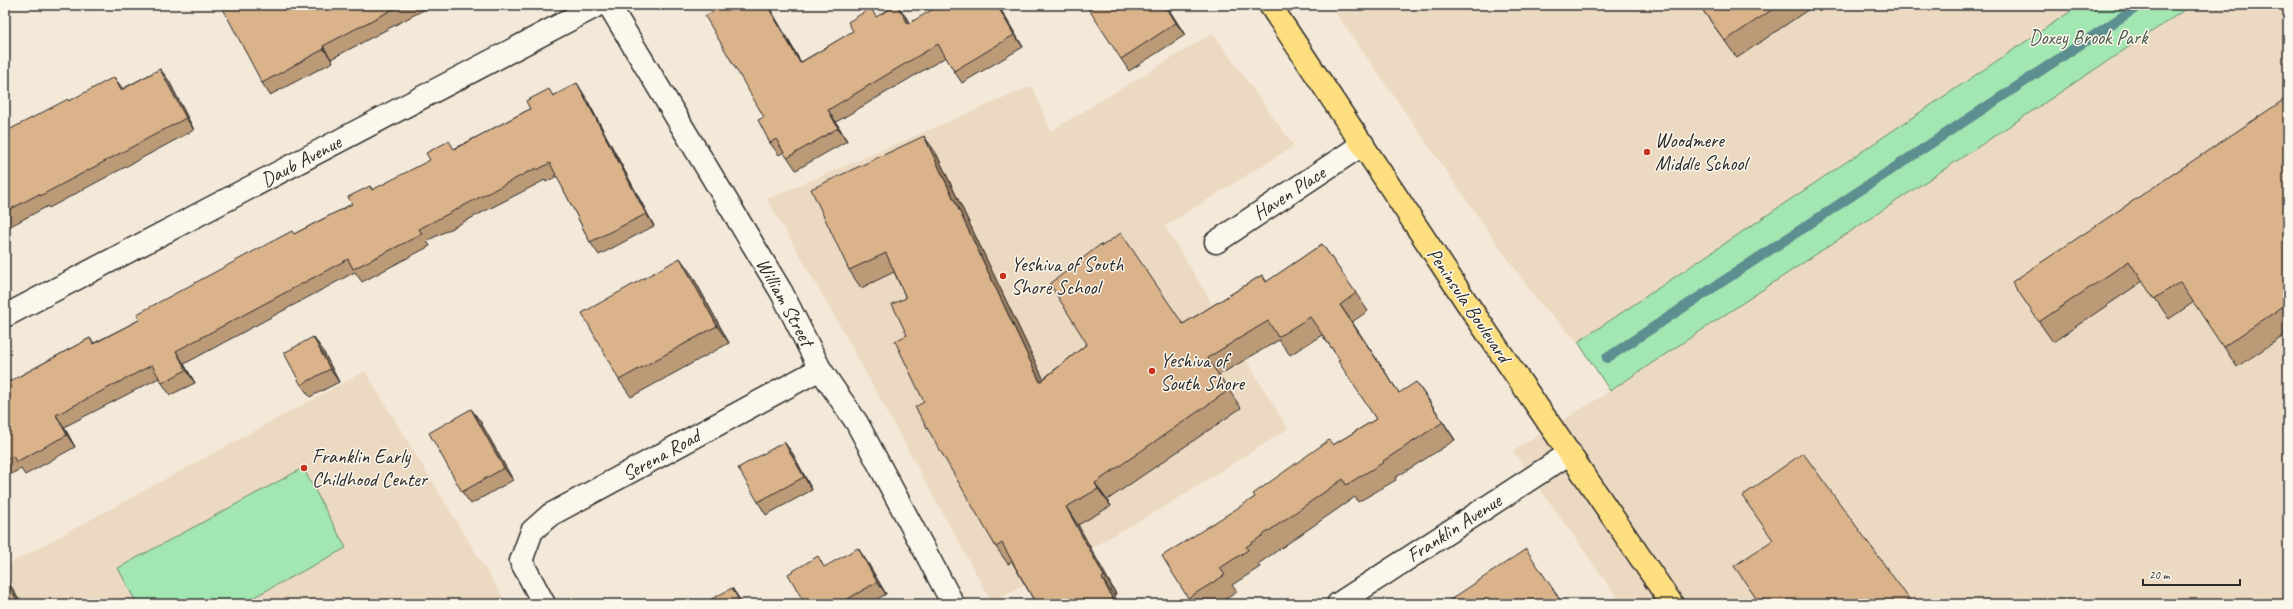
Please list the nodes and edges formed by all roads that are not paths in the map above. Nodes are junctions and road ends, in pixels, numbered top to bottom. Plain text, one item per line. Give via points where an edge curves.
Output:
1 (598, 5) edge
2 (609, 5) edge
3 (1270, 5) edge
4 (1363, 144) junction
5 (1216, 242) dead end
6 (5, 316) edge
7 (820, 369) junction
8 (1570, 453) junction
9 (544, 604) edge
10 (953, 604) edge
11 (1338, 604) edge
12 (1672, 604) edge

1 - 6 street, Daub Avenue
2 - 7 street, William Street via 782,293
3 - 4 main road, Peninsula Boulevard
4 - 5 street, Haven Place
4 - 8 main road, Peninsula Boulevard via 1473,312
7 - 9 street, Serena Road via 550,515 532,531 521,561
7 - 10 street, William Street via 857,424
8 - 11 street, Franklin Avenue
8 - 12 main road, Peninsula Boulevard

